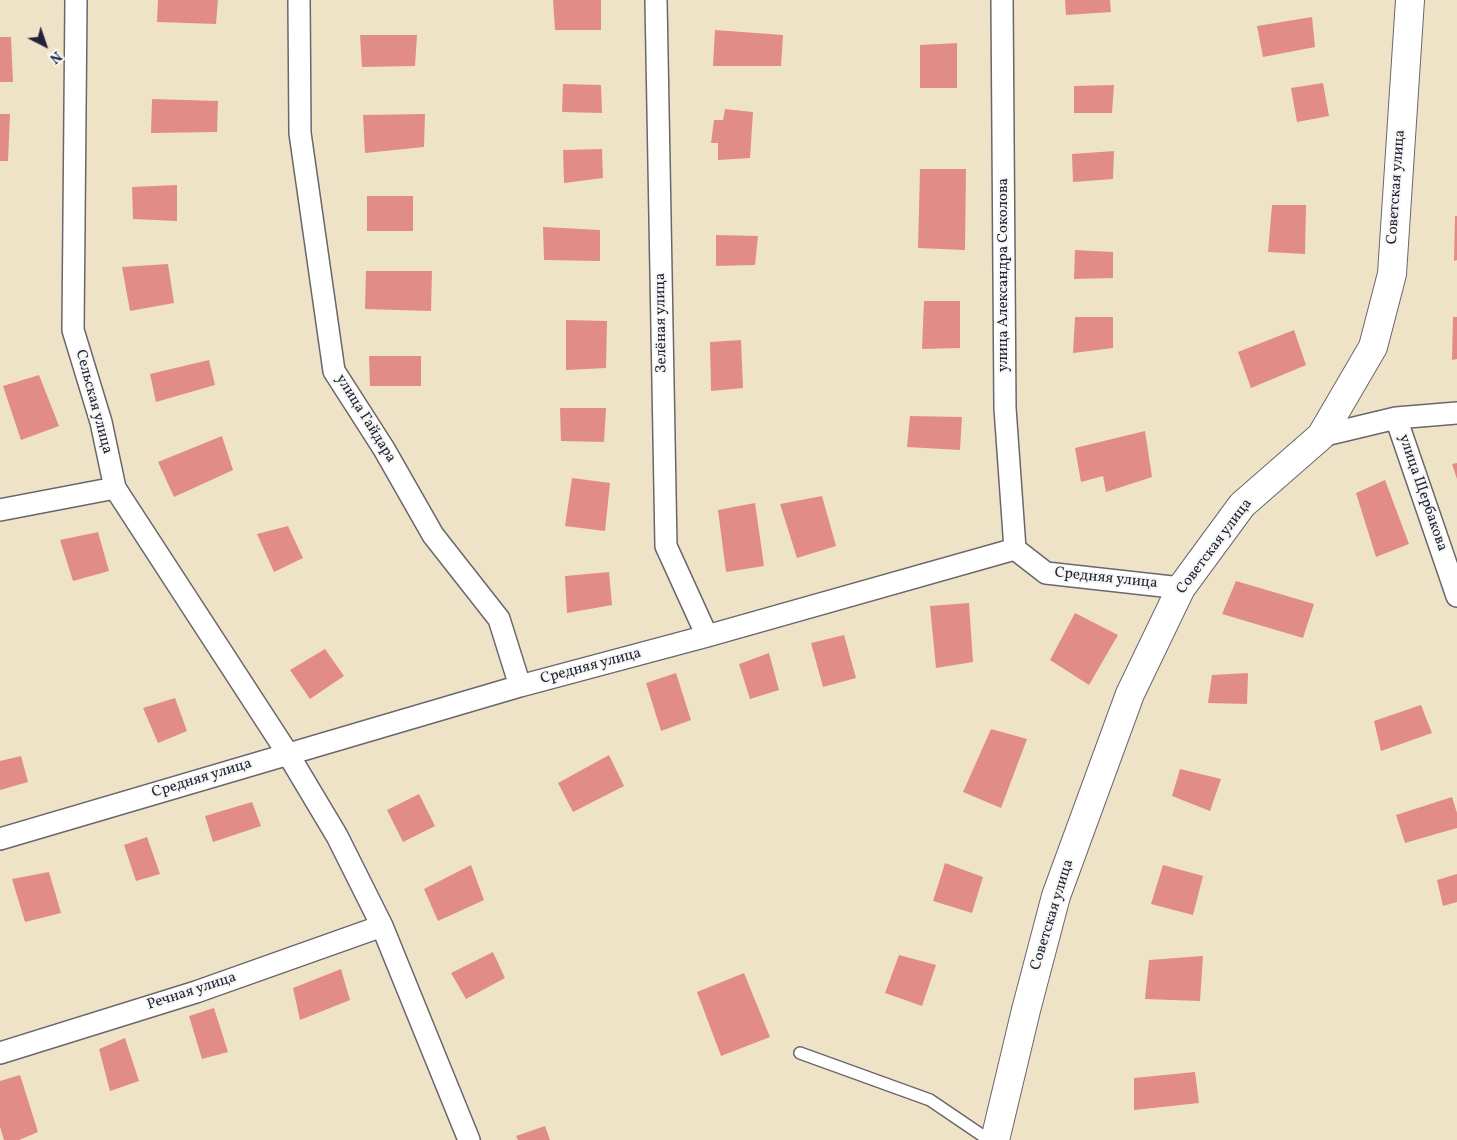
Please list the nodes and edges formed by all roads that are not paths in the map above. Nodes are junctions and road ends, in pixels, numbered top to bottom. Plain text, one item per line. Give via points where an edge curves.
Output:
1 (76, 0) edge
2 (300, 0) edge
3 (656, 0) edge
4 (1002, 0) edge
5 (1410, 0) edge
6 (1457, 413) edge
7 (1396, 418) junction
8 (1321, 436) junction
9 (115, 488) junction
10 (0, 510) edge
11 (1015, 549) junction
12 (1181, 588) junction
13 (1457, 596) edge
14 (707, 636) junction
15 (520, 686) junction
16 (288, 754) junction
17 (0, 839) edge
18 (382, 926) junction
19 (0, 1053) edge
20 (800, 1053) dead end
21 (469, 1140) edge
22 (989, 1140) edge
23 (995, 1140) edge

1 - 9 street, Сельская улица via 73,330 101,422
2 - 15 street, улица Гайдара via 300,132 334,371 433,535 498,619
3 - 14 street, Зелёная улица via 666,546
4 - 11 street, улица Александра Соколова via 1005,408
5 - 8 street, Советская улица via 1392,274 1373,347
6 - 7 street
7 - 8 street
7 - 13 street, улица Щербакова
8 - 12 street, Советская улица via 1242,505
9 - 10 street
9 - 16 street, Сельская улица
11 - 12 street, Средняя улица via 1046,573
11 - 14 street, Средняя улица
12 - 23 street, Советская улица via 1130,694 1056,896
14 - 15 street, Средняя улица
15 - 16 street, Средняя улица
16 - 17 street, Средняя улица
16 - 18 street, Сельская улица via 337,836
18 - 19 street, Речная улица via 196,992
18 - 21 street, Сельская улица
20 - 22 lane via 930,1100

